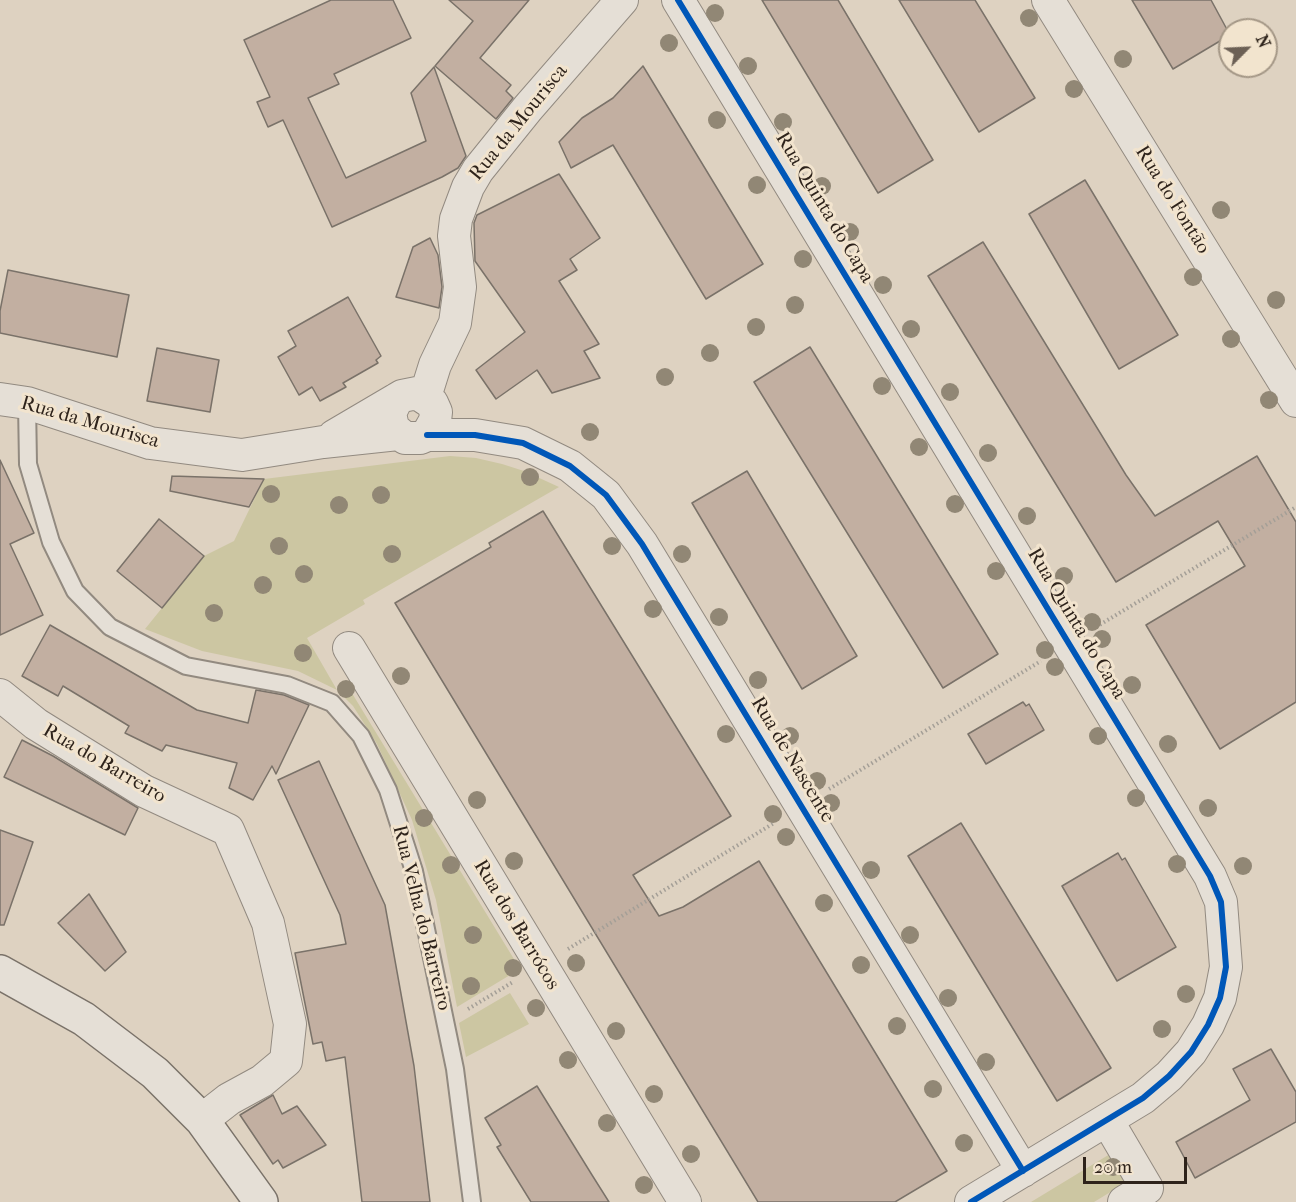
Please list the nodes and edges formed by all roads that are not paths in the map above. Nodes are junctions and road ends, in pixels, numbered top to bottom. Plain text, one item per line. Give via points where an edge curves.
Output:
1 (622, 0) edge
2 (678, 0) edge
3 (1048, 0) edge
4 (1296, 400) edge
5 (13, 401) edge
6 (415, 412) junction
7 (349, 648) dead end
8 (0, 695) edge
9 (0, 972) edge
10 (202, 1120) junction
11 (1107, 1120) junction
12 (1023, 1171) junction
13 (261, 1202) edge
14 (472, 1202) edge
15 (685, 1202) edge
16 (971, 1202) edge
17 (1124, 1202) edge

1 - 6 street, Rua da Mourisca via 528,108 468,187 454,236 460,287 455,322
2 - 11 street, Rua Quinta do Capa via 1210,876 1221,902 1226,967 1220,998 1208,1025 1169,1076
3 - 4 street, Rua do Fontão
5 - 6 street, Rua da Mourisca via 150,443 242,455 323,442
5 - 14 lane, Rua Velha do Barreiro via 51,542 75,591 110,627 186,666 287,684 332,703 361,736 388,790 414,871 455,1069
6 - 12 street, Rua de Nascente via 475,435 523,443 570,466 606,495 642,544
7 - 15 street, Rua dos Barrócos
8 - 10 street, Rua do Barreiro via 36,724 125,780 228,830 268,923 290,1024 286,1061
9 - 10 main road via 42,994 120,1045
10 - 13 main road
11 - 12 street, Rua Quinta do Capa
11 - 17 street via 1146,1188
12 - 16 street, Rua Quinta do Capa

